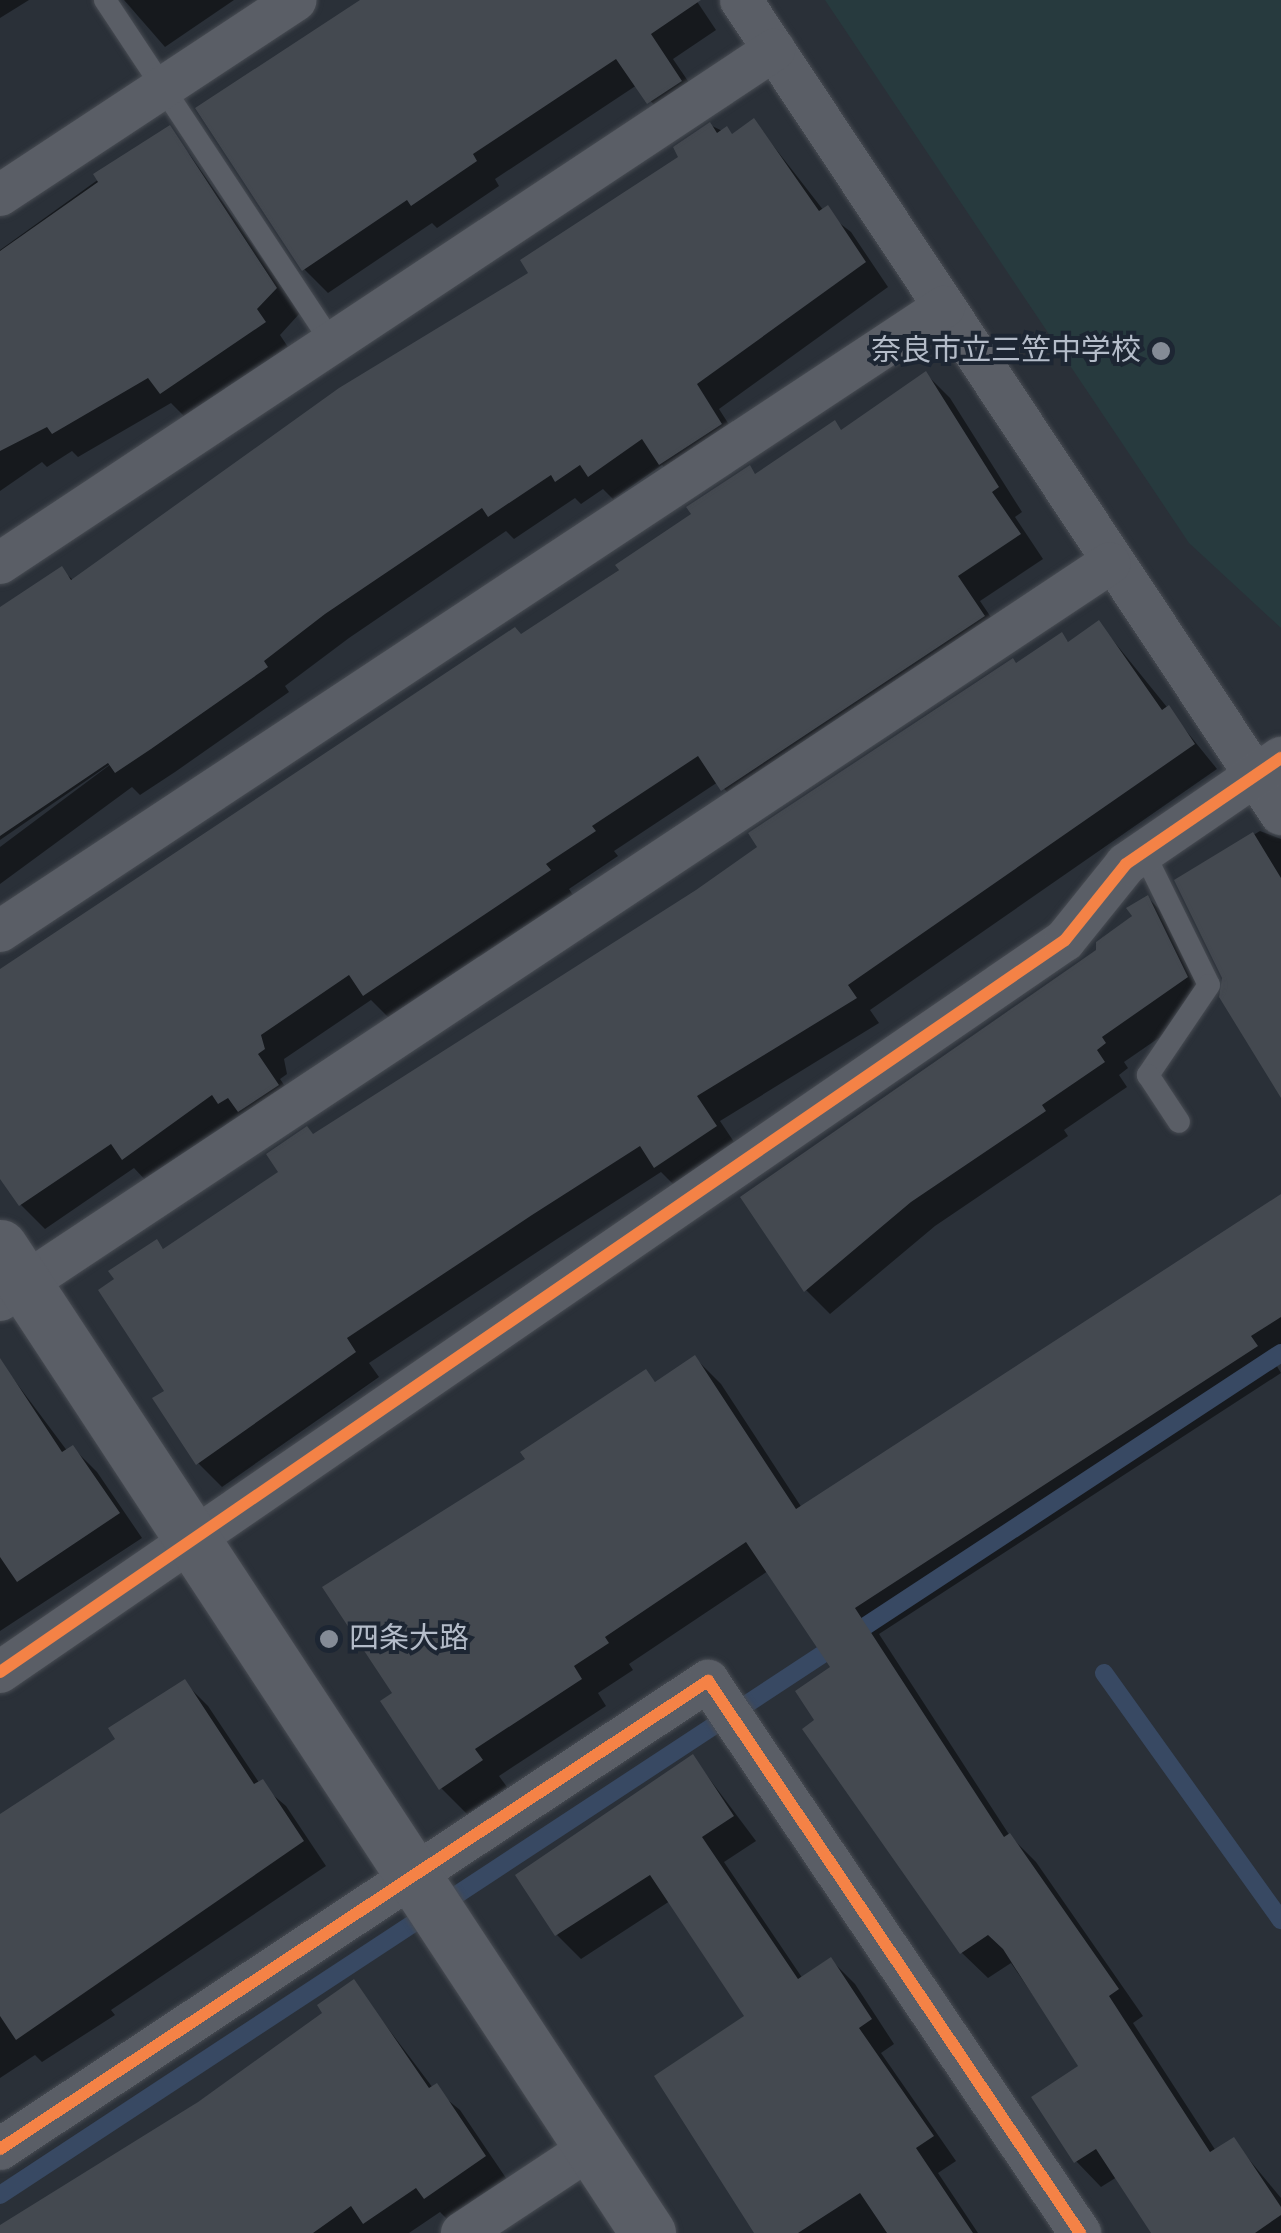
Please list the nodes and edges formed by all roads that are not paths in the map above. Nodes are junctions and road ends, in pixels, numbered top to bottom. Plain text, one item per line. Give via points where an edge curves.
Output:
1 (105, 0) edge
2 (296, 0) edge
3 (741, 0) edge
4 (774, 50) junction
5 (163, 88) junction
6 (0, 196) edge
7 (944, 307) junction
8 (332, 343) junction
9 (0, 563) edge
10 (1110, 563) junction
11 (1269, 766) edge
12 (1281, 814) edge
13 (1143, 851) junction
14 (0, 931) edge
15 (1179, 1122) dead end
16 (8, 1277) edge
17 (192, 1538) junction
18 (0, 1672) edge
19 (416, 1873) junction
20 (592, 2147) junction
21 (0, 2149) edge
22 (462, 2233) edge
23 (648, 2233) edge
24 (1080, 2233) edge

1 - 5 lane
2 - 5 street
3 - 4 street
4 - 7 street
4 - 8 street
5 - 6 street
5 - 8 lane
7 - 10 street
7 - 14 street
8 - 9 street
10 - 11 street
10 - 16 street
11 - 12 street
11 - 13 street
13 - 15 lane via 1209,985 1148,1075
13 - 17 street via 1065,940
16 - 17 street
17 - 18 street
17 - 19 street
19 - 20 street
19 - 21 street
19 - 24 street via 708,1682
20 - 22 street
20 - 23 street

